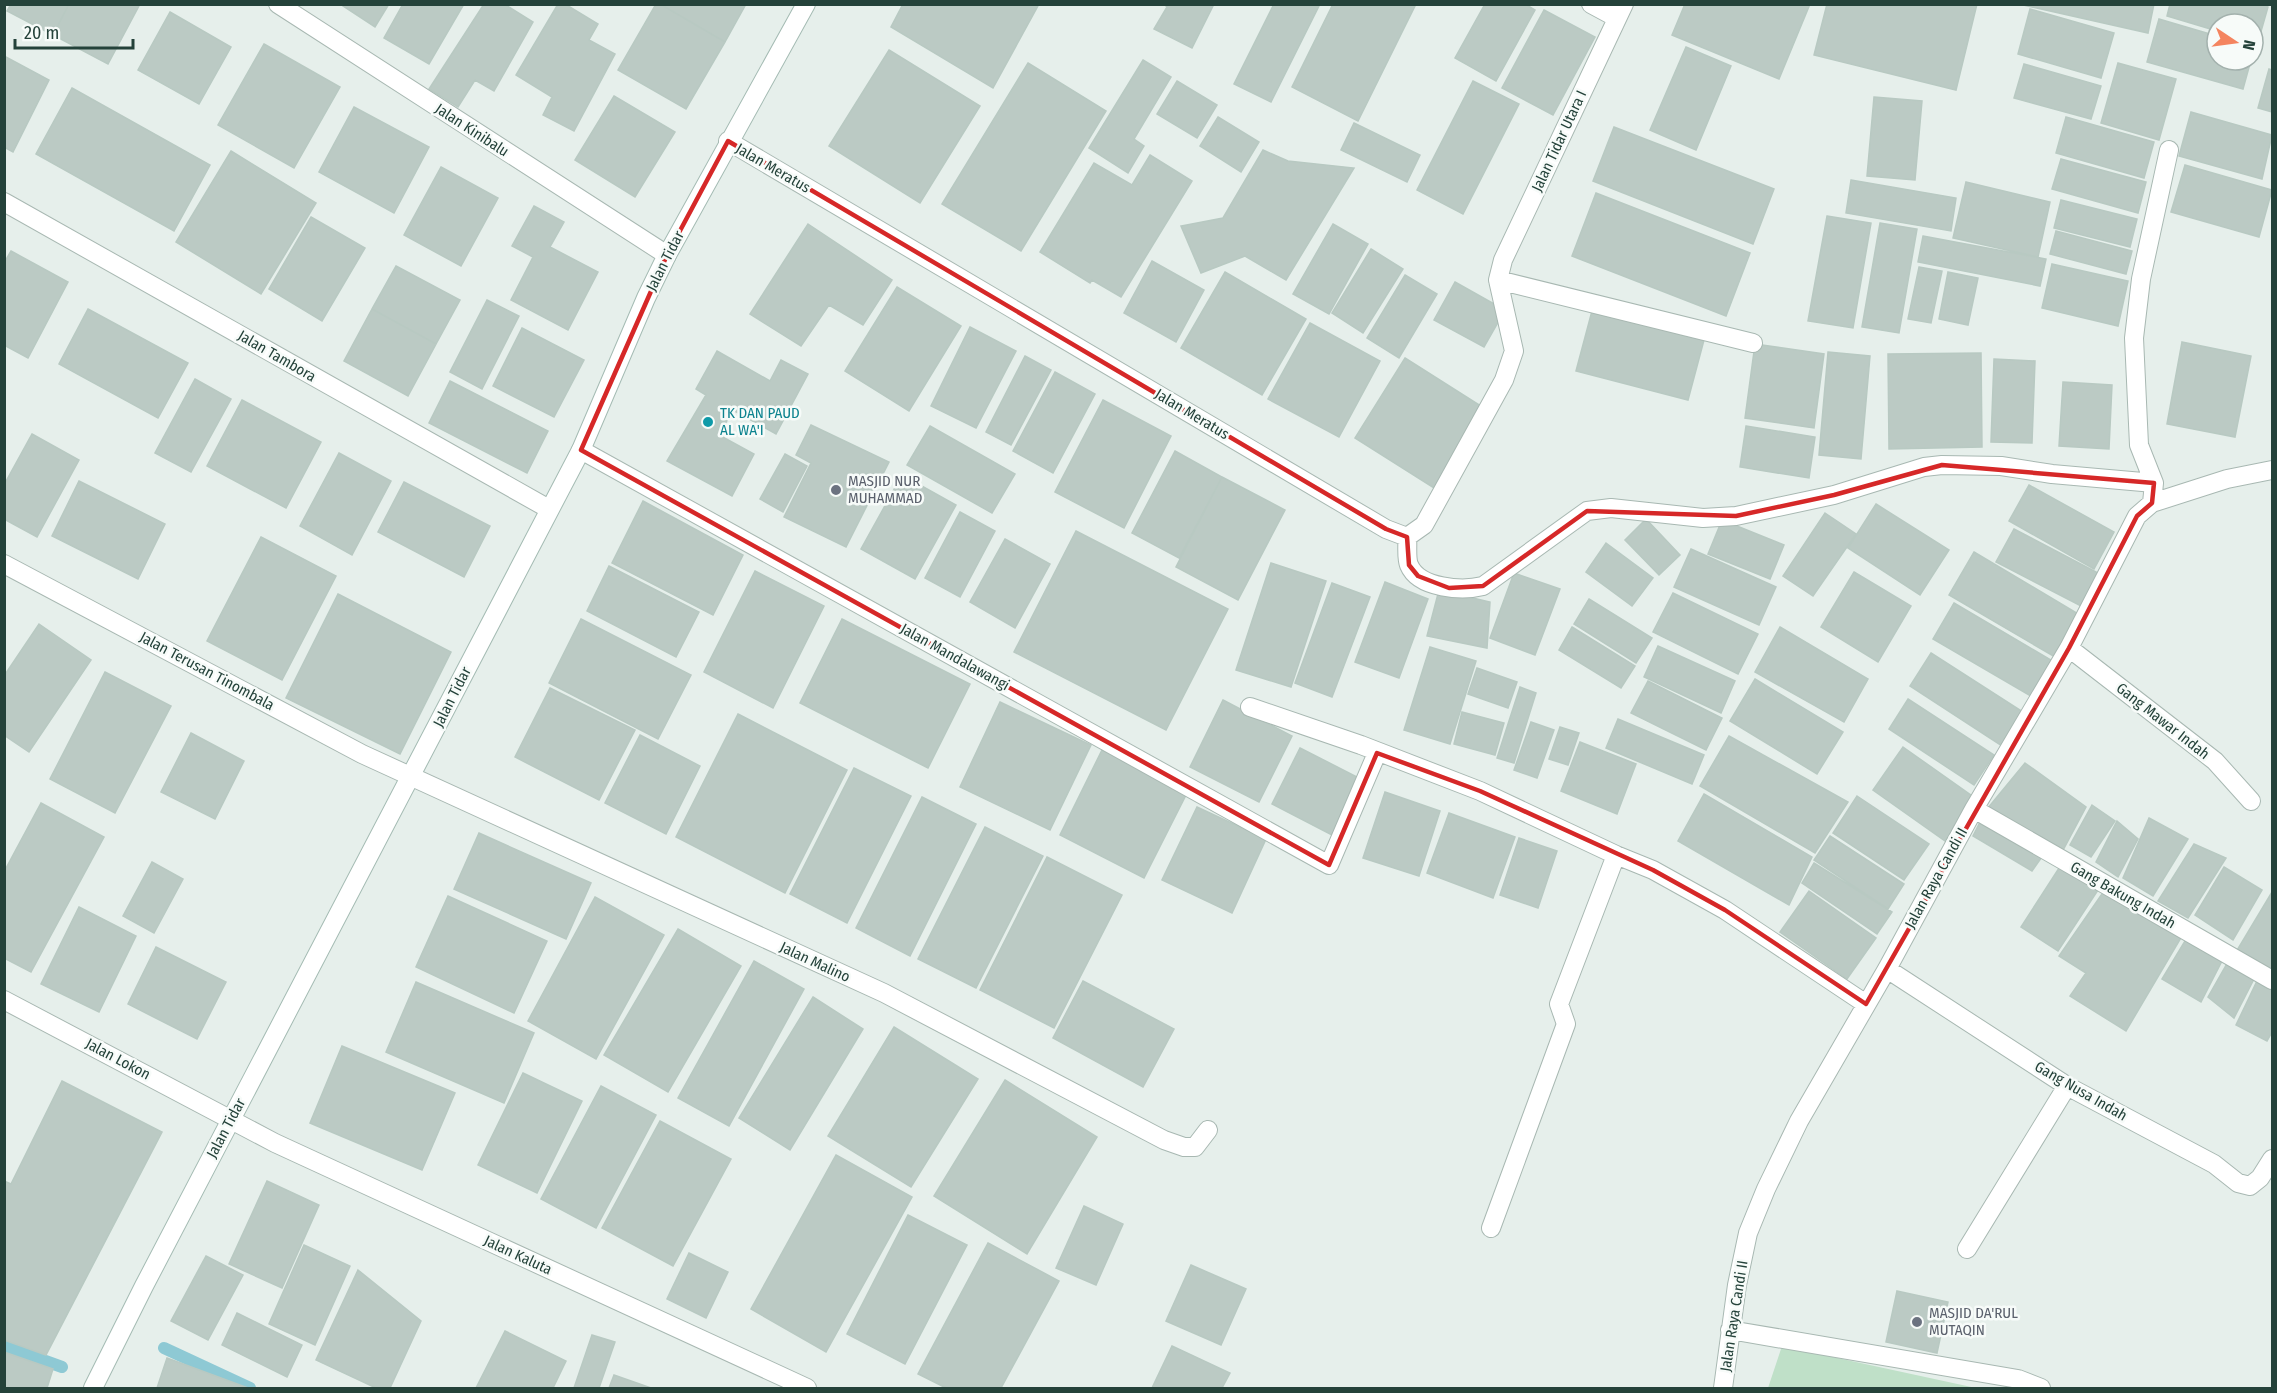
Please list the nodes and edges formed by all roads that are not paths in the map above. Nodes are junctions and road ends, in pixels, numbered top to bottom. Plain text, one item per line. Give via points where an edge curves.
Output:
1 (278, 4) edge
2 (806, 4) edge
3 (1591, 4) edge
4 (1621, 11) edge
5 (728, 141) junction
6 (2169, 150) dead end
7 (4, 202) edge
8 (667, 255) junction
9 (1498, 280) junction
10 (1753, 343) dead end
11 (581, 450) junction
12 (2272, 470) edge
13 (2154, 483) junction
14 (2152, 503) junction
15 (549, 509) junction
16 (1407, 537) junction
17 (4, 564) edge
18 (2069, 648) junction
19 (1250, 707) dead end
20 (1377, 753) junction
21 (411, 776) junction
22 (2251, 801) dead end
23 (1974, 809) junction
24 (1616, 855) junction
25 (1887, 969) junction
26 (2272, 980) edge
27 (4, 1000) edge
28 (1866, 1004) junction
29 (2067, 1086) junction
30 (231, 1120) junction
31 (1208, 1130) dead end
32 (2272, 1159) edge
33 (1491, 1228) dead end
34 (1967, 1249) dead end
35 (1730, 1330) junction
36 (93, 1389) edge
37 (807, 1389) edge
38 (1723, 1389) edge
39 (2041, 1389) edge

1 - 8 street, Jalan Kinibalu
2 - 5 street, Jalan Tidar
3 - 4 street
4 - 9 street, Jalan Tidar Utara I via 1503,260
5 - 8 street, Jalan Tidar
5 - 16 street, Jalan Meratus via 1386,529
6 - 13 street via 2141,279 2134,338 2139,445
7 - 15 street, Jalan Tambora
8 - 11 street, Jalan Tidar via 645,297
9 - 10 street
9 - 16 street via 1514,351 1504,380 1424,525
11 - 15 street, Jalan Tidar
11 - 20 street, Jalan Mandalawangi via 1329,865
12 - 14 street, Jalan Raya Candi II via 2227,479
13 - 14 street
13 - 16 street via 2001,466 1942,465 1834,495 1736,516 1703,518 1611,508 1587,511 1483,586 1473,588 1449,588 1418,576 1409,566
14 - 18 street, Jalan Raya Candi II via 2136,516
15 - 21 street, Jalan Tidar
17 - 21 street, Jalan Terusan Tinombala via 362,754
18 - 22 street, Gang Mawar Indah via 2215,761
18 - 23 street, Jalan Raya Candi II
19 - 20 street
20 - 24 street via 1480,791
21 - 30 street, Jalan Tidar
21 - 31 street, Jalan Malino via 884,993 1164,1140 1194,1147
23 - 25 street, Jalan Raya Candi II
23 - 26 street, Gang Bakung Indah
24 - 28 street via 1653,870 1725,910
24 - 33 street via 1559,1004 1566,1024
25 - 28 street, Jalan Raya Candi II
25 - 29 street, Gang Nusa Indah
27 - 30 street, Jalan Lokon
28 - 35 street, Jalan Raya Candi II via 1799,1121 1759,1206 1748,1233
29 - 32 street, Gang Nusa Indah via 2214,1164 2238,1183 2250,1186
29 - 34 street
30 - 36 street, Jalan Tidar
30 - 37 street, Jalan Kaluta
35 - 38 street, Jalan Raya Candi II
35 - 39 street via 2018,1380

